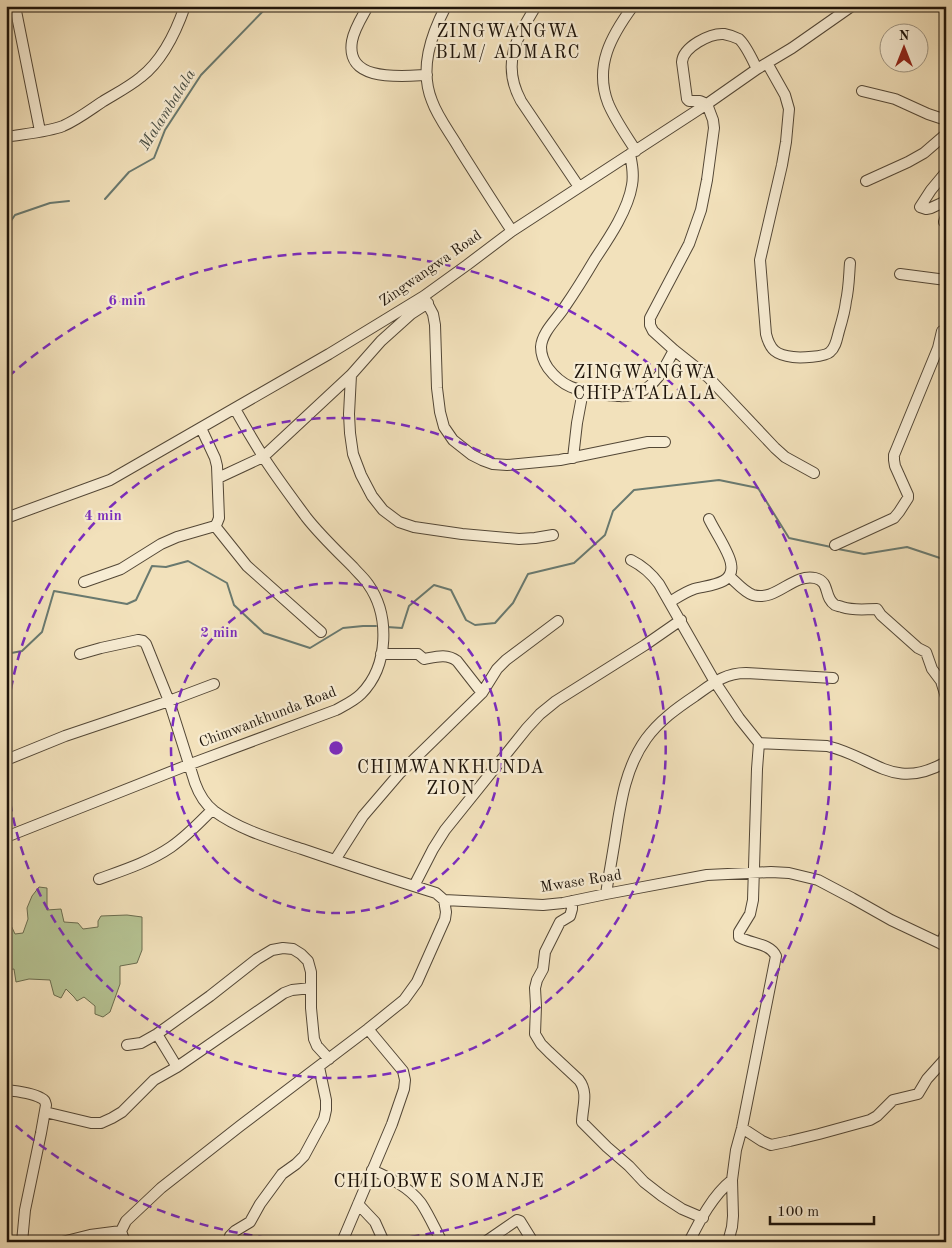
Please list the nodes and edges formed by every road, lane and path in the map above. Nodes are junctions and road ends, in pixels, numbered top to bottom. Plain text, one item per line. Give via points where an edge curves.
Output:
1 (15, 6) edge
2 (185, 6) edge
3 (368, 6) edge
4 (446, 6) edge
5 (536, 6) edge
6 (633, 6) edge
7 (852, 6) edge
8 (838, 11) edge
9 (767, 63) junction
10 (757, 69) junction
11 (426, 75) junction
12 (862, 90) dead end
13 (707, 104) junction
14 (931, 115) junction
15 (946, 120) edge
16 (40, 131) junction
17 (946, 133) edge
18 (6, 136) edge
19 (633, 152) junction
20 (946, 172) edge
21 (866, 180) dead end
22 (579, 187) junction
23 (946, 200) edge
24 (512, 230) junction
25 (850, 263) dead end
26 (900, 274) dead end
27 (946, 280) edge
28 (426, 299) junction
29 (946, 329) edge
30 (674, 350) junction
31 (351, 375) junction
32 (583, 391) junction
33 (235, 409) junction
34 (201, 428) junction
35 (665, 442) dead end
36 (263, 457) junction
37 (573, 458) junction
38 (814, 473) dead end
39 (218, 478) junction
40 (6, 518) edge
41 (708, 519) dead end
42 (214, 526) junction
43 (553, 535) dead end
44 (835, 545) dead end
45 (631, 560) dead end
46 (729, 576) junction
47 (84, 582) dead end
48 (670, 602) junction
49 (680, 620) junction
50 (558, 621) dead end
51 (321, 632) dead end
52 (80, 654) dead end
53 (381, 654) junction
54 (834, 678) dead end
55 (715, 682) junction
56 (214, 684) dead end
57 (482, 693) junction
58 (946, 698) edge
59 (168, 701) junction
60 (759, 743) junction
61 (6, 760) edge
62 (946, 762) edge
63 (188, 764) junction
64 (212, 810) junction
65 (6, 838) edge
66 (334, 860) junction
67 (754, 873) junction
68 (99, 879) dead end
69 (414, 886) junction
70 (606, 894) junction
71 (444, 900) junction
72 (572, 901) junction
73 (946, 932) edge
74 (944, 945) edge
75 (310, 988) junction
76 (368, 1029) junction
77 (157, 1034) junction
78 (127, 1045) dead end
79 (329, 1059) junction
80 (946, 1059) edge
81 (319, 1066) junction
82 (177, 1068) junction
83 (6, 1090) edge
84 (45, 1112) junction
85 (742, 1128) junction
86 (372, 1170) junction
87 (732, 1180) junction
88 (358, 1204) junction
89 (703, 1218) junction
90 (122, 1231) junction
91 (22, 1242) edge
92 (62, 1242) edge
93 (126, 1242) edge
94 (228, 1242) edge
95 (342, 1242) edge
96 (384, 1242) edge
97 (442, 1242) edge
98 (485, 1242) edge
99 (533, 1242) edge
100 (689, 1242) edge
101 (728, 1242) edge

1 - 16 street
2 - 16 street via 164,52 141,77 68,122
3 - 11 street via 352,40 354,59 359,66 366,71 396,77
4 - 11 street via 433,33
5 - 22 street via 514,50 512,81 521,101
6 - 19 street via 608,48 603,77 608,102
7 - 8 street, Zingwangwa Road
8 - 9 street, Zingwangwa Road via 792,48
9 - 10 street, Zingwangwa Road
9 - 25 street via 790,109 782,165 760,260 766,334 772,350 796,358 832,351 845,307
10 - 13 street, Zingwangwa Road
10 - 13 street via 738,38 718,34 694,45 682,57 687,99
11 - 24 street via 436,110
12 - 14 street
13 - 19 street, Zingwangwa Road
13 - 30 street via 714,128 701,210 689,244 649,322 653,331
14 - 15 street
14 - 17 street
16 - 18 street
17 - 21 street via 924,153
19 - 22 street, Zingwangwa Road
19 - 32 street via 632,187 621,214 542,343 541,353 554,376
20 - 23 street via 920,207 931,208
22 - 24 street, Zingwangwa Road
24 - 28 street, Zingwangwa Road
26 - 27 street
28 - 31 street via 381,341
28 - 33 street, Zingwangwa Road
28 - 37 street via 435,325 440,412 444,427 453,440 472,456 493,464
29 - 44 street via 942,331 894,455 908,498 894,518
30 - 32 street via 658,378 632,396
30 - 38 street via 708,377 785,457
31 - 36 street
31 - 43 street via 349,423 353,454 372,496 383,510 399,522 414,527 519,539
32 - 37 street
33 - 34 street, Zingwangwa Road
33 - 36 street, Chimwankhunda Road
34 - 39 street via 215,458
34 - 40 street, Zingwangwa Road via 110,480
35 - 37 street via 648,442
36 - 39 street
36 - 53 street, Chimwankhunda Road via 325,540 375,595 383,625
39 - 42 street via 219,518
41 - 46 street via 729,557 732,566
42 - 47 street via 177,537 121,569
42 - 51 street via 247,566
45 - 48 street via 652,574
46 - 48 street via 721,582 686,592
46 - 58 street via 749,593 759,596 804,578 816,578 822,581 835,605 854,610 877,609 881,616 926,652
48 - 49 street
49 - 55 street
49 - 69 street via 540,714 445,830
50 - 57 street via 506,660
52 - 59 street, Mwase Road via 143,641
53 - 57 street via 418,654 424,659 453,658
53 - 63 street, Chimwankhunda Road via 371,682 352,702
54 - 55 street via 736,673
55 - 60 street
55 - 70 street via 658,725 646,738 632,765 620,805
56 - 59 street
57 - 66 street via 381,794
59 - 61 street
59 - 63 street, Mwase Road
60 - 62 street via 827,746 902,774 918,773
60 - 67 street
63 - 64 street, Mwase Road via 201,796
63 - 65 street, Chimwankhunda Road
64 - 66 street, Mwase Road via 246,829
64 - 68 street via 171,847 135,866
66 - 69 street, Mwase Road
67 - 70 street, Mwase Road via 707,875
67 - 74 street, Mwase Road via 789,873 818,880
67 - 85 street via 752,909 739,938 764,945 776,956
69 - 71 street, Mwase Road via 436,893
70 - 72 street, Mwase Road
71 - 72 street, Mwase Road via 534,905
71 - 76 street via 445,919 417,982 404,1000
72 - 89 street via 570,916 560,922 545,952 543,969 537,980 535,1034 583,1085 582,1122 644,1182 682,1209
73 - 74 street
75 - 77 street via 311,972 302,954 293,949 272,950
75 - 79 street via 314,1039
75 - 82 street via 284,993
76 - 79 street
76 - 86 street via 403,1071 405,1080 392,1124
77 - 78 street via 141,1043
77 - 82 street
79 - 81 street
80 - 85 street via 918,1094 893,1100 870,1120 771,1145
81 - 90 street via 161,1188 126,1221
81 - 94 street via 326,1100 324,1119 304,1156 282,1174 250,1222 230,1236
82 - 84 street via 154,1080 122,1112 101,1123
83 - 84 street via 41,1097 45,1101
84 - 91 street via 25,1210
85 - 87 street
86 - 88 street
86 - 97 street via 399,1183 421,1203
87 - 89 street via 722,1188
87 - 101 street via 733,1216
88 - 95 street
88 - 96 street via 375,1222
89 - 100 street
90 - 92 street
90 - 93 street
98 - 99 street via 520,1220

